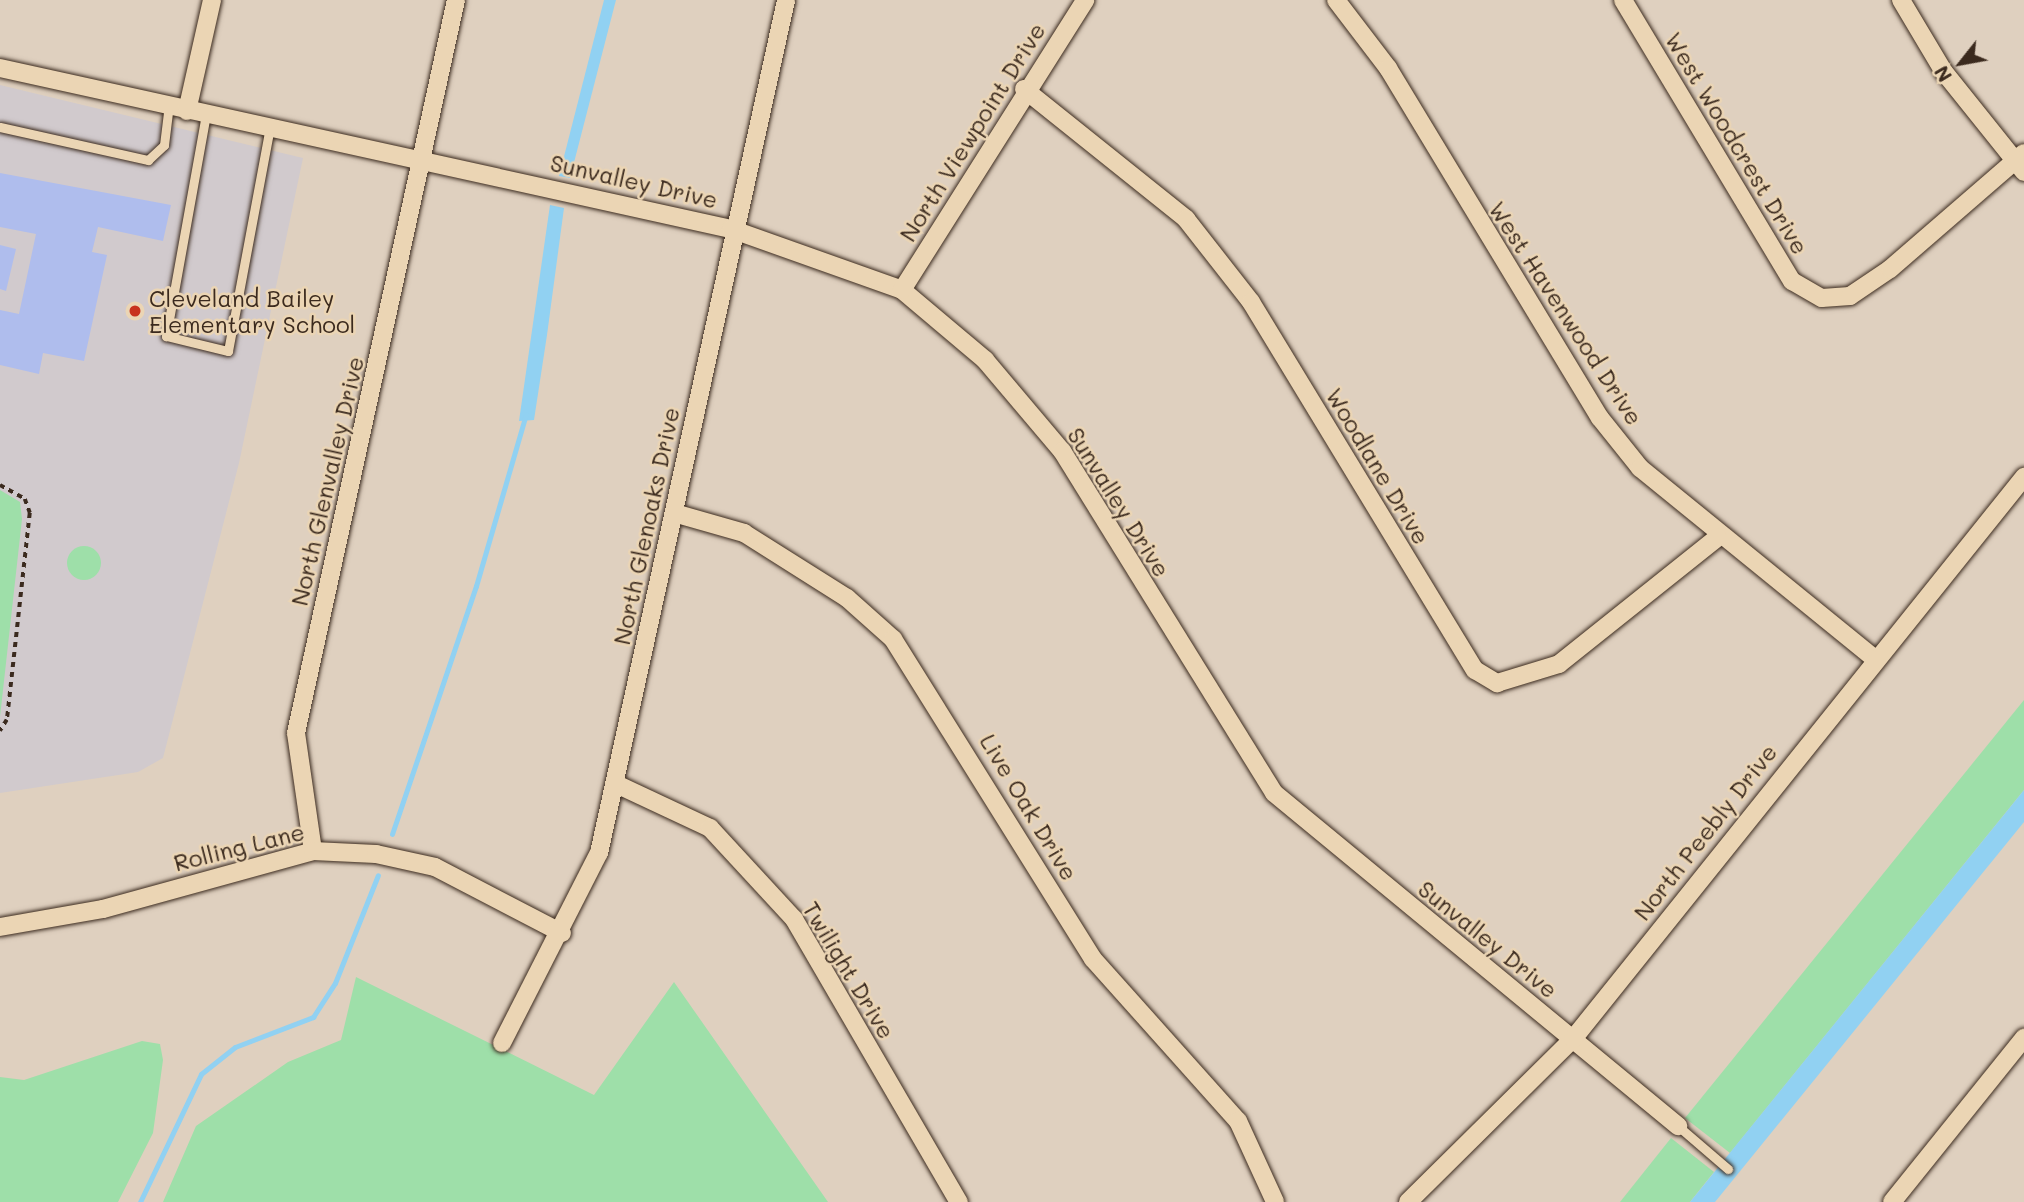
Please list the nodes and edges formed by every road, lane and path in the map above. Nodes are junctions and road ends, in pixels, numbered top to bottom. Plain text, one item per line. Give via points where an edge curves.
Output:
1 (212, 0) edge
2 (456, 0) edge
3 (786, 0) edge
4 (1085, 0) edge
5 (1336, 0) edge
6 (1623, 0) edge
7 (1900, 0) edge
8 (0, 68) edge
9 (1024, 89) junction
10 (169, 106) junction
11 (187, 111) junction
12 (206, 114) junction
13 (0, 127) edge
14 (270, 127) junction
15 (424, 158) junction
16 (2021, 162) edge
17 (731, 229) junction
18 (902, 290) junction
19 (2024, 477) edge
20 (0, 485) edge
21 (674, 513) junction
22 (1718, 537) junction
23 (1874, 658) junction
24 (0, 731) edge
25 (616, 784) junction
26 (313, 851) junction
27 (0, 927) edge
28 (562, 933) junction
29 (2024, 1038) edge
30 (1573, 1039) junction
31 (502, 1043) dead end
32 (1678, 1126) joint
33 (1728, 1169) dead end
34 (960, 1202) edge
35 (1275, 1202) edge
36 (1408, 1202) edge
37 (1892, 1202) edge

1 - 11 street
2 - 15 street, North Glenvalley Drive
3 - 17 street, North Glenoaks Drive
4 - 9 street, North Viewpoint Drive
5 - 22 street, West Havenwood Drive via 1388,68 1600,418 1640,468
6 - 16 street, West Woodcrest Drive via 1792,281 1822,298 1850,296 1890,269
7 - 16 street via 1944,72
8 - 10 street, Sunvalley Drive
9 - 18 street, North Viewpoint Drive
9 - 22 street, Woodlane Drive via 1147,185 1203,239 1251,302 1475,670 1497,683 1559,664
10 - 11 street, Sunvalley Drive
10 - 13 lane via 164,145 148,160
11 - 12 street, Sunvalley Drive
12 - 14 street, Sunvalley Drive
12 - 14 lane via 166,336 228,351
14 - 15 street, Sunvalley Drive
15 - 17 street, Sunvalley Drive
15 - 26 street, North Glenvalley Drive via 296,733
17 - 18 street, Sunvalley Drive
17 - 21 street, North Glenoaks Drive
18 - 30 street, Sunvalley Drive via 985,360 1062,451 1274,793
19 - 23 street, North Peebly Drive
20 - 24 path via 25,499 30,513 7,720
21 - 25 street, North Glenoaks Drive
21 - 35 street, Live Oak Drive via 744,533 847,598 893,639 1093,959 1238,1121
22 - 23 street, West Havenwood Drive
23 - 30 street, North Peebly Drive
25 - 28 street, North Glenoaks Drive via 599,853
25 - 34 street, Twilight Drive via 710,828 794,919
26 - 27 street, Rolling Lane via 103,909
26 - 28 street, Rolling Lane via 376,854 435,867
28 - 31 street, North Glenoaks Drive
29 - 37 street
30 - 32 street, Sunvalley Drive
30 - 36 street, North Peebly Drive
32 - 33 lane

